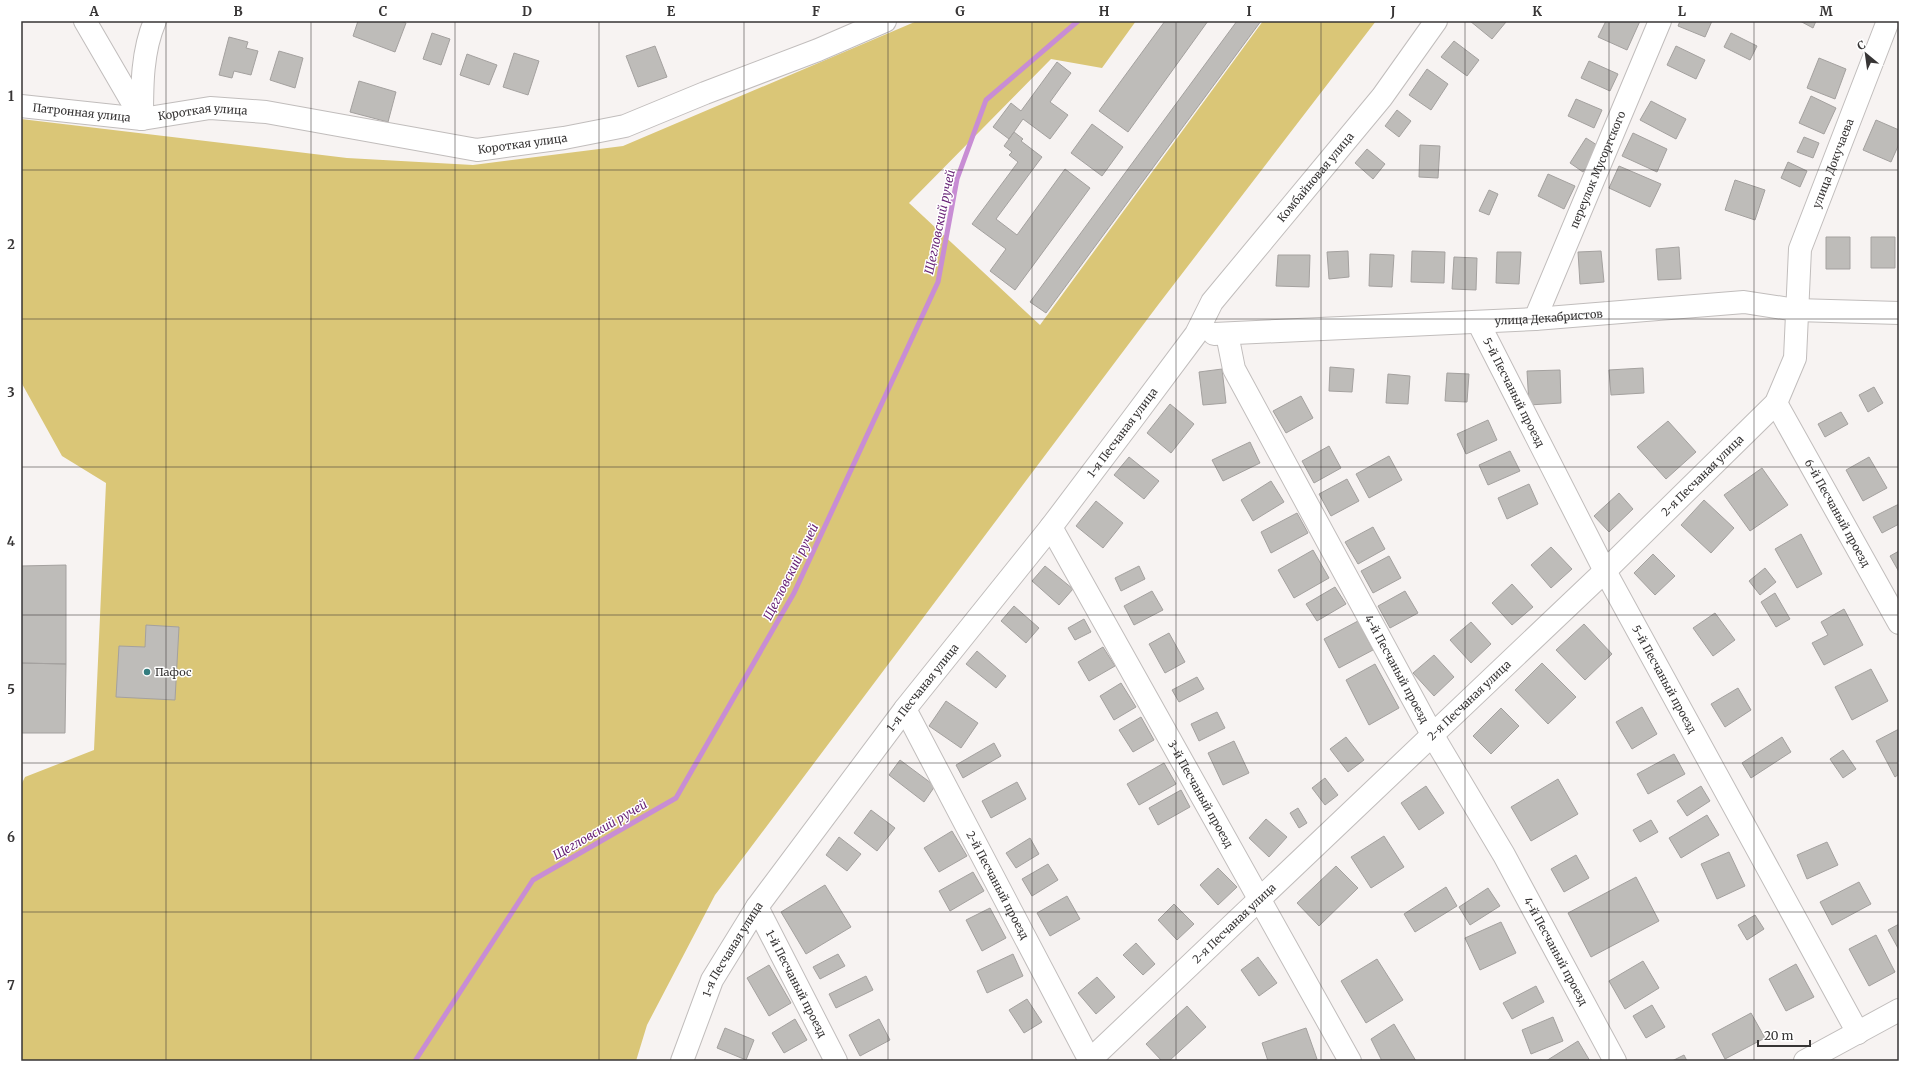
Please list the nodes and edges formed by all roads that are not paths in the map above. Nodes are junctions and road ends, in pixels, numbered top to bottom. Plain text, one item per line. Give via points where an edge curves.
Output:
1 (85, 21) edge
2 (155, 21) edge
3 (885, 21) edge
4 (1436, 21) edge
5 (1660, 21) edge
6 (1888, 21) edge
7 (21, 106) edge
8 (142, 119) junction
9 (1796, 310) junction
10 (1899, 313) edge
11 (1535, 319) junction
12 (1478, 322) junction
13 (1196, 334) junction
14 (1227, 334) junction
15 (1776, 403) junction
16 (1051, 527) junction
17 (1606, 571) junction
18 (1899, 623) edge
19 (905, 709) junction
20 (1433, 736) junction
21 (1258, 899) junction
22 (757, 907) junction
23 (1899, 1010) edge
24 (1858, 1033) junction
25 (682, 1061) edge
26 (836, 1061) edge
27 (1089, 1061) edge
28 (1350, 1061) edge
29 (1615, 1061) edge
30 (1805, 1061) edge

1 - 8 street
2 - 8 street via 151,29 142,80
3 - 8 street, Короткая улица via 625,126 564,138 477,150 266,112 210,108
4 - 13 street, Комбайновая улица via 1382,98 1212,302
5 - 11 street, переулок Мусоргского
6 - 9 street, улица Докучаева via 1800,249
7 - 8 street, Патронная улица
9 - 10 street, улица Декабристов
9 - 11 street, улица Декабристов via 1744,302
9 - 15 street, 2-я Песчаная улица via 1795,358
11 - 12 street, улица Декабристов
12 - 14 street, улица Декабристов
12 - 17 street, 5-й Песчаный проезд
13 - 14 street, улица Декабристов
13 - 16 street, 1-я Песчаная улица
14 - 20 street, 4-й Песчаный проезд via 1234,369
15 - 17 street, 2-я Песчаная улица
15 - 18 street, 6-й Песчаный проезд
16 - 19 street, 1-я Песчаная улица
16 - 21 street, 3-й Песчаный проезд
17 - 20 street, 2-я Песчаная улица
17 - 24 street, 5-й Песчаный проезд
19 - 22 street, 1-я Песчаная улица
19 - 27 street, 2-й Песчаный проезд
20 - 21 street, 2-я Песчаная улица
20 - 29 street, 4-й Песчаный проезд via 1504,855
21 - 27 street, 2-я Песчаная улица
21 - 28 street, 3-й Песчаный проезд
22 - 25 street, 1-я Песчаная улица via 712,980
22 - 26 street, 1-й Песчаный проезд
23 - 24 street
24 - 30 street

